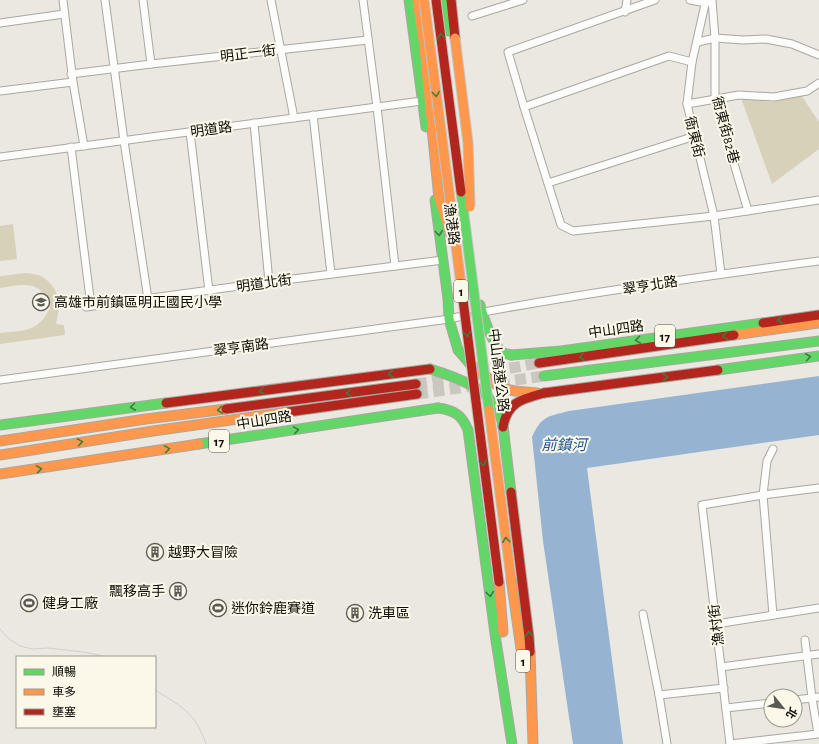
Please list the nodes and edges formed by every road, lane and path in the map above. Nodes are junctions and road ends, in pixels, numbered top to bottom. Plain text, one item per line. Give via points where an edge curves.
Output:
1 (63, 0) edge
2 (105, 0) edge
3 (143, 0) edge
4 (271, 0) edge
5 (363, 0) edge
6 (409, 0) edge
7 (417, 0) edge
8 (424, 0) edge
9 (436, 0) edge
10 (444, 0) edge
11 (451, 0) edge
12 (523, 0) edge
13 (627, 0) edge
14 (655, 0) edge
15 (690, 0) edge
16 (708, 1) edge
17 (625, 12) junction
18 (64, 14) junction
19 (472, 16) dead end
20 (0, 23) edge
21 (715, 38) junction
22 (368, 40) junction
23 (698, 42) junction
24 (281, 49) junction
25 (819, 55) edge
26 (692, 62) junction
27 (151, 64) junction
28 (114, 69) junction
29 (71, 74) junction
30 (73, 82) junction
31 (819, 84) edge
32 (0, 91) edge
33 (715, 99) junction
34 (422, 101) junction
35 (687, 104) junction
36 (377, 107) junction
37 (524, 107) junction
38 (313, 115) junction
39 (294, 118) junction
40 (254, 123) junction
41 (190, 132) junction
42 (695, 136) junction
43 (124, 141) junction
44 (84, 146) junction
45 (72, 147) junction
46 (0, 157) edge
47 (548, 183) junction
48 (819, 200) edge
49 (748, 211) junction
50 (714, 216) junction
51 (469, 249) junction
52 (456, 251) junction
53 (443, 260) junction
54 (819, 261) edge
55 (395, 266) junction
56 (331, 274) junction
57 (721, 274) junction
58 (269, 282) junction
59 (209, 291) junction
60 (148, 299) junction
61 (481, 313) junction
62 (819, 315) edge
63 (448, 319) junction
64 (819, 323) edge
65 (819, 341) edge
66 (511, 355) joint
67 (819, 356) edge
68 (539, 363) tunnel mouth
69 (544, 376) tunnel mouth
70 (0, 380) edge
71 (416, 384) tunnel mouth
72 (544, 393) junction
73 (417, 394) tunnel mouth
74 (0, 424) edge
75 (503, 429) junction
76 (0, 441) edge
77 (773, 449) dead end
78 (0, 455) edge
79 (0, 474) edge
80 (819, 488) edge
81 (763, 495) junction
82 (819, 608) edge
83 (642, 614) dead end
84 (773, 615) junction
85 (716, 624) junction
86 (805, 640) dead end
87 (819, 654) edge
88 (807, 656) junction
89 (721, 667) junction
90 (724, 688) junction
91 (659, 695) junction
92 (816, 698) edge
93 (803, 699) edge
94 (763, 704) edge
95 (726, 708) junction
96 (534, 743) edge
97 (512, 744) edge
98 (666, 744) edge
99 (730, 744) edge

1 - 18 street
2 - 28 street
3 - 27 street
4 - 24 street
5 - 22 street
6 - 34 main road, 漁港路
7 - 52 main road, bridge via 439,199
8 -> 52 main road, 中山高速公路 / 1, bridge
51 -> 9 main road, 中山高速公路 / 1, bridge
10 - 61 main road, 漁港路
11 - 51 main road, bridge via 470,182
12 - 19 street
13 - 17 street
14 - 17 street
15 - 16 street
16 - 21 street, 衙東街82巷
16 - 23 street, 衙東街
17 - 37 street via 508,52
18 - 20 street
18 - 29 street
21 - 23 street
21 - 25 street via 766,38 792,44
21 - 33 street, 衙東街82巷
22 - 24 street, 明正一街
22 - 36 street
23 - 26 street, 衙東街
24 - 27 street, 明正一街
24 - 39 street
26 - 35 street, 衙東街
26 - 37 street via 669,56
27 - 28 street, 明正一街
28 - 29 street, 明正一街
28 - 43 street
29 - 30 street
30 - 32 street
30 - 44 street
31 - 33 street via 807,91 774,97 739,95
33 - 35 street
33 - 49 street, 衙東街82巷
34 - 36 street, 明道路
34 -> 53 main road, 漁港路
35 - 42 street, 衙東街
36 - 38 street, 明道路
36 - 55 street
37 - 47 street
38 - 39 street, 明道路
38 - 56 street
39 - 40 street, 明道路
40 - 41 street, 明道路
40 - 58 street
41 - 43 street, 明道路
41 - 59 street
42 - 47 street
42 - 50 street, 衙東街
43 - 44 street, 明道路
43 - 60 street
44 - 45 street, 明道路
45 - 46 street, 明道路
45 - 60 street, 明道北街 via 88,306
47 - 50 street via 561,225 573,231
48 - 49 street
49 - 50 street
50 - 57 street, 衙東街
96 -> 51 main road, 中山高速公路 / 1, bridge
52 -> 97 main road, 中山高速公路 / 1, bridge via 499,582
53 - 55 street, 明道北街
53 - 63 main road, 漁港路
54 - 57 street, 翠亨北路
55 - 56 street, 明道北街
56 - 58 street, 明道北街
57 - 61 street, 翠亨北路
58 - 59 street, 明道北街
59 - 60 street, 明道北街
61 - 63 street, 翠亨南路
61 - 66 main road, 漁港路 via 503,353
62 -> 66 main road, 中山四路 / 17 via 561,351
63 - 70 street, 翠亨南路
63 - 72 main road, 漁港路 via 458,350 478,371 501,388
64 -> 68 main road, 中山四路 / 17
65 - 69 main road, 17
72 -> 67 main road
71 -> 76 main road, 中山四路 / 17
72 - 75 main road via 515,403 504,420
78 -> 73 main road, 中山四路 / 17
75 -> 74 main road, 中山四路 via 500,415 478,389 468,382 430,369
96 -> 75 main road via 529,636
77 - 81 street via 767,461
79 -> 97 main road, 中山四路 / 17 via 448,408 465,421 468,430
80 - 81 street
81 - 84 street
81 - 85 street, 漁村街 via 702,505
82 - 84 street
83 - 91 street
84 - 85 street
85 - 89 street, 漁村街
86 - 88 street
87 - 88 street
88 - 89 street
88 - 92 street
89 - 90 street, 漁村街
90 - 91 street
90 - 95 street, 漁村街
91 - 98 street
92 - 93 street
92 - 99 street via 818,734
94 - 95 street
95 - 99 street, 漁村街

